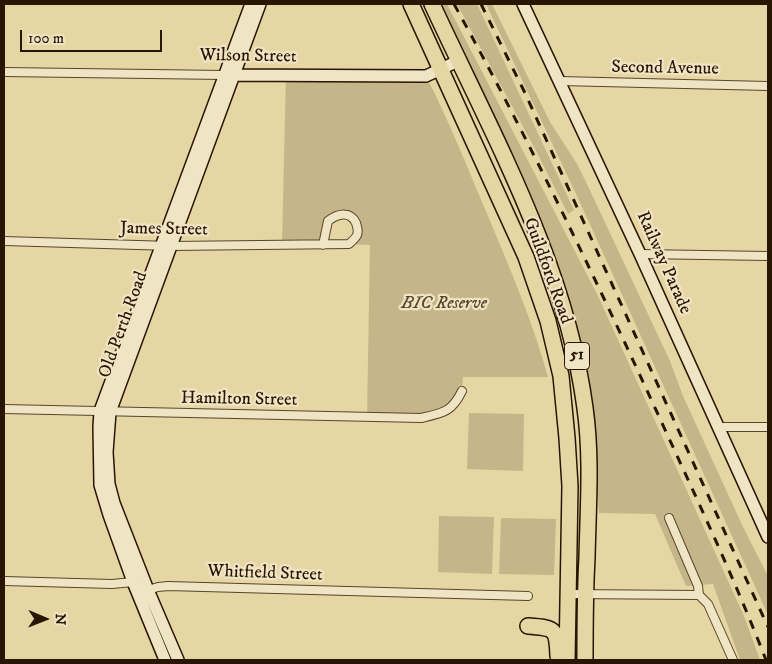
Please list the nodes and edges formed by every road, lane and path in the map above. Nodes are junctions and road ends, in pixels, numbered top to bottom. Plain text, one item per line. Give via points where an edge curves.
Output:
1 (250, 4) edge
2 (260, 4) edge
3 (411, 4) edge
4 (432, 4) edge
5 (523, 4) edge
6 (458, 61) junction
7 (441, 69) junction
8 (4, 72) edge
9 (228, 75) junction
10 (560, 81) junction
11 (768, 86) edge
12 (4, 242) edge
13 (166, 245) junction
14 (323, 245) junction
15 (640, 254) junction
16 (768, 256) edge
17 (462, 391) dead end
18 (4, 409) edge
19 (105, 412) junction
20 (717, 427) junction
21 (768, 427) edge
22 (670, 518) dead end
23 (768, 537) edge
24 (4, 581) edge
25 (133, 582) junction
26 (148, 590) junction
27 (568, 594) junction
28 (585, 594) junction
29 (699, 595) junction
30 (528, 596) dead end
31 (528, 626) dead end
32 (166, 660) edge
33 (178, 660) edge
34 (559, 660) edge
35 (567, 660) edge
36 (585, 660) edge
37 (733, 660) edge

1 - 9 street, Old Perth Road
2 - 9 street, Old Perth Road
3 - 7 highway, Guildford Road / 51
4 - 6 highway, Guildford Road / 51
5 - 10 street, Railway Parade
6 - 7 street, Wilson Street
6 - 28 highway, Guildford Road / 51 via 530,213 563,305 577,356 589,468
7 - 9 street, Wilson Street via 426,76
7 - 27 highway, Guildford Road / 51 via 526,257 548,321 560,376 567,438 570,486
8 - 9 street, Wilson Street
9 - 13 street, Old Perth Road
10 - 11 street, Second Avenue
10 - 15 street, Railway Parade
12 - 13 street, James Street
13 - 14 street, James Street
13 - 19 street, Old Perth Road
14 - 14 street, James Street via 349,244 357,236 358,227 354,219 336,214 328,221
15 - 16 street
15 - 20 street, Railway Parade
17 - 19 street, Hamilton Street via 452,407 442,414 421,418
18 - 19 street, Hamilton Street
19 - 25 street, Old Perth Road via 99,427 100,485
19 - 26 street, Old Perth Road via 106,452 114,503
20 - 21 street
20 - 23 street, Railway Parade
22 - 29 street
24 - 25 street
25 - 26 street
25 - 32 street, Old Perth Road
26 - 30 street, Whitfield Street via 168,586
26 - 33 street, Old Perth Road
27 - 28 street
27 - 35 highway, Guildford Road / 51
28 - 29 street
28 - 36 highway, Guildford Road / 51
29 - 37 street via 708,604
31 - 34 highway via 553,630

